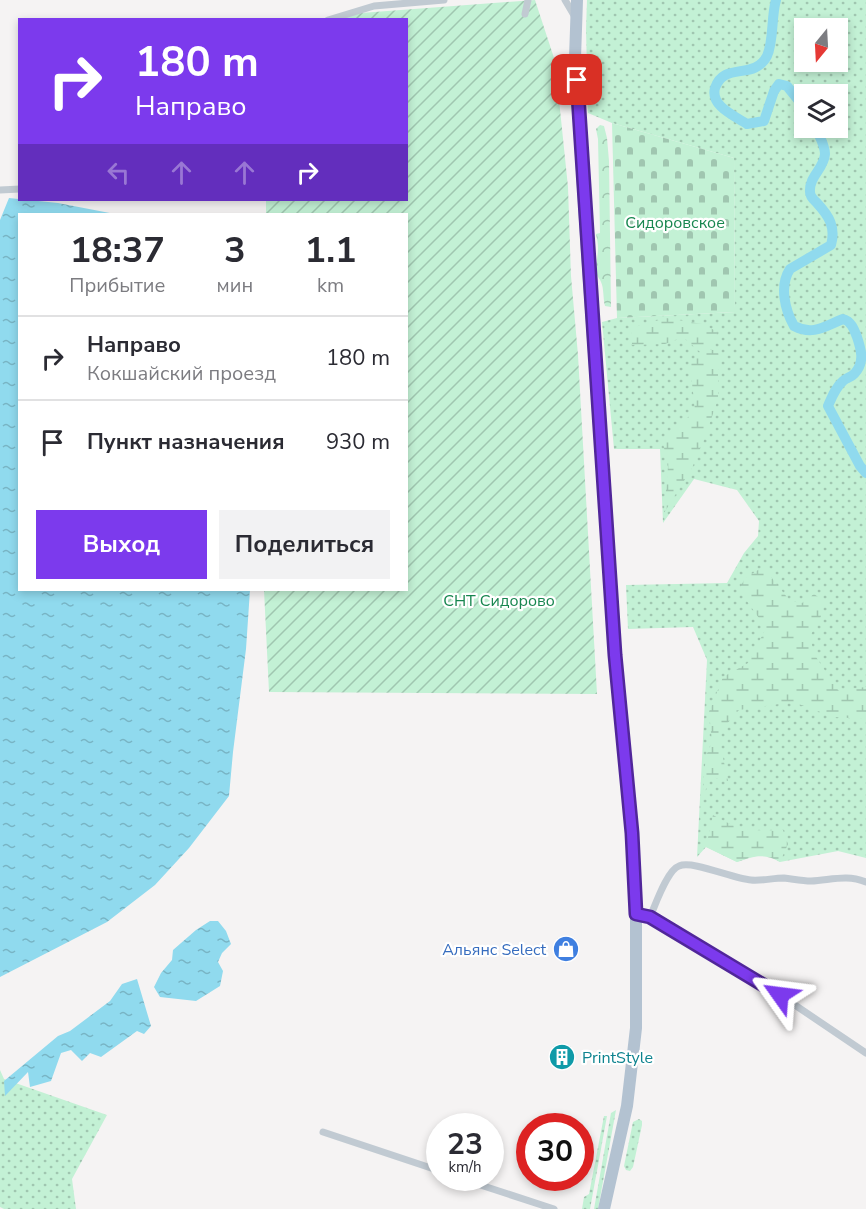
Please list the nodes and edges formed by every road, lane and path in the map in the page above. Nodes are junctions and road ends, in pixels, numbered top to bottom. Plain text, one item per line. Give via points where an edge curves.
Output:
1 (444, 0) edge
2 (528, 0) edge
3 (565, 0) edge
4 (577, 0) edge
5 (525, 14) dead end
6 (575, 17) junction
7 (335, 18) edge
8 (18, 189) edge
9 (0, 190) edge
10 (866, 882) edge
11 (636, 914) junction
12 (650, 917) junction
13 (866, 1053) edge
14 (322, 1132) dead end
15 (426, 1166) edge
16 (499, 1191) edge
17 (554, 1209) edge
18 (604, 1209) edge

1 - 7 street via 374,6
2 - 5 street
3 - 6 street
4 - 6 main road
6 - 11 main road via 587,253
8 - 9 street
10 - 12 street via 841,877 812,881 751,880 679,865 667,879
11 - 12 street
11 - 18 main road via 636,1028 627,1106
12 - 13 street via 780,995
14 - 15 street
16 - 17 street

